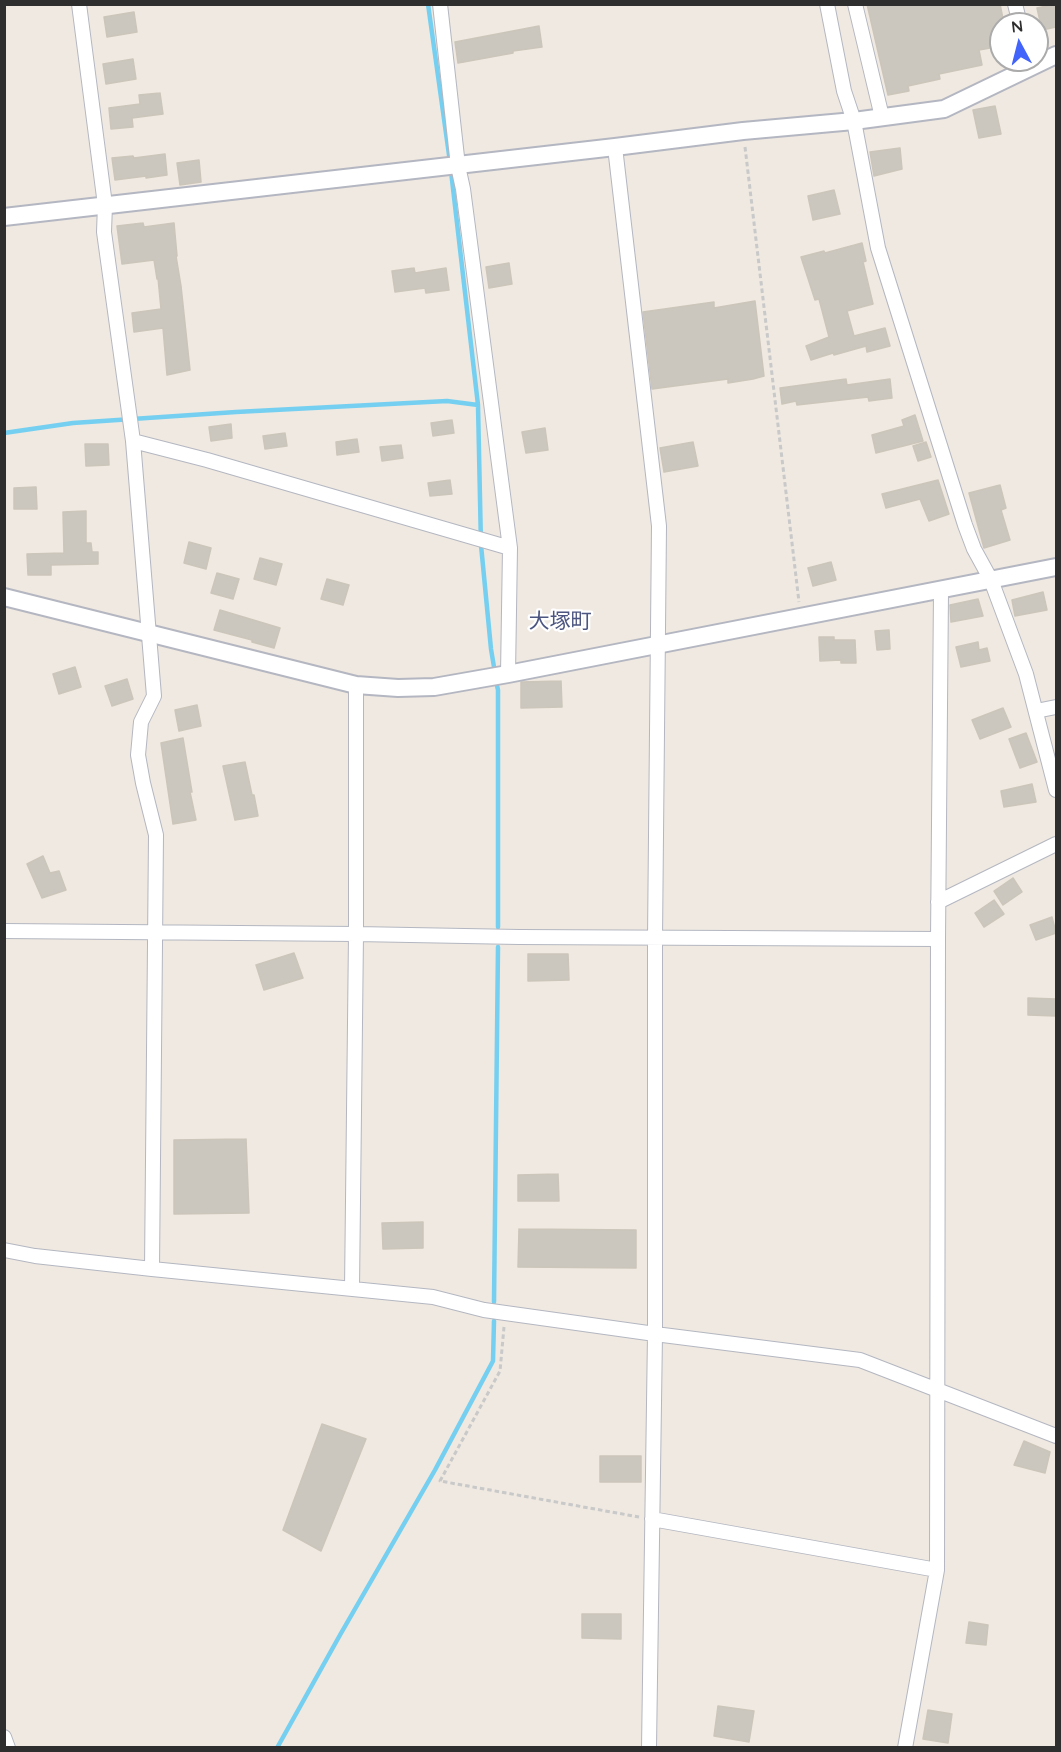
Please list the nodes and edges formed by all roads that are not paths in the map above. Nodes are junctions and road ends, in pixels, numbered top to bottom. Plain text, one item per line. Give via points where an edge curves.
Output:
1 (79, 4) edge
2 (440, 4) edge
3 (827, 4) edge
4 (855, 4) edge
5 (1015, 72) edge
6 (882, 117) junction
7 (854, 121) junction
8 (615, 147) junction
9 (458, 166) junction
10 (105, 205) junction
11 (4, 217) edge
12 (133, 441) junction
13 (510, 548) junction
14 (1056, 567) edge
15 (991, 580) junction
16 (941, 591) junction
17 (4, 597) edge
18 (149, 634) junction
19 (658, 645) junction
20 (508, 674) junction
21 (356, 685) junction
22 (1056, 706) edge
23 (1036, 711) junction
24 (1056, 790) edge
25 (1056, 844) edge
26 (938, 902) junction
27 (4, 931) edge
28 (156, 933) junction
29 (356, 934) junction
30 (655, 938) junction
31 (938, 939) junction
32 (4, 1250) edge
33 (152, 1269) junction
34 (352, 1289) junction
35 (655, 1334) junction
36 (937, 1391) junction
37 (1056, 1436) edge
38 (652, 1519) junction
39 (937, 1570) junction
40 (4, 1737) edge
41 (8, 1748) edge
42 (649, 1748) edge
43 (905, 1748) edge

1 - 10 street
2 - 9 street
3 - 7 street via 844,92
4 - 6 street
5 - 6 street via 944,109
6 - 7 street
7 - 8 street
7 - 15 street via 878,248 965,525
8 - 9 street
8 - 19 street via 658,526
9 - 10 street
9 - 13 street
10 - 11 street
10 - 12 street via 104,232
12 - 13 street
12 - 18 street
13 - 20 street
14 - 15 street
15 - 16 street
15 - 23 street
16 - 19 street
16 - 26 street
17 - 18 street
18 - 21 street
18 - 28 street via 154,696 141,722 138,755 156,835
19 - 20 street
19 - 30 street
20 - 21 street via 434,687
21 - 29 street
22 - 23 street
23 - 24 street
25 - 26 street
26 - 31 street
27 - 28 street
28 - 29 street
28 - 33 street
29 - 30 street
29 - 34 street
30 - 31 street
30 - 35 street
31 - 36 street
32 - 33 street
33 - 34 street
34 - 35 street via 433,1297 484,1311
35 - 36 street via 860,1360
35 - 38 street
36 - 37 street
36 - 39 street
38 - 39 street
38 - 42 street
39 - 43 street
40 - 41 street

